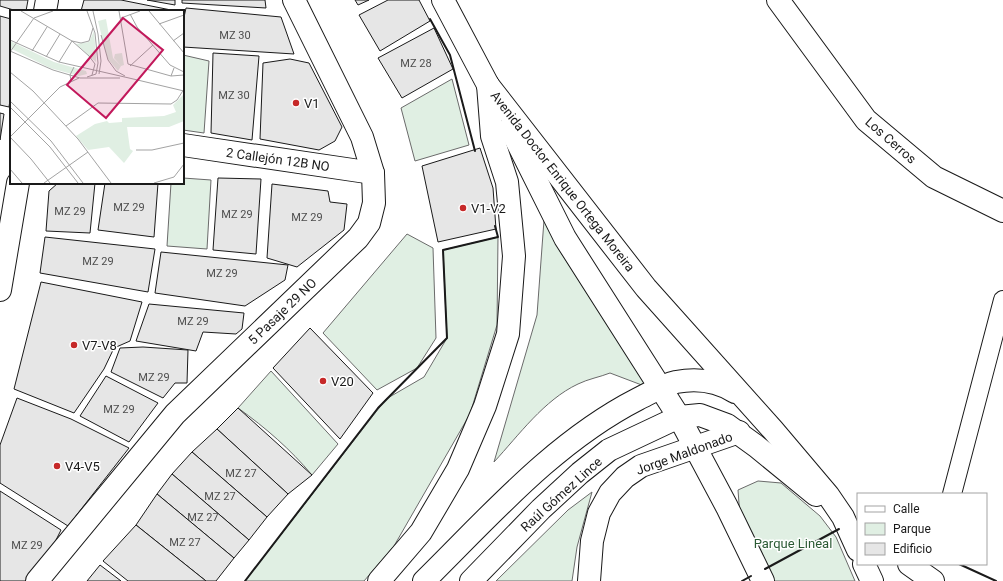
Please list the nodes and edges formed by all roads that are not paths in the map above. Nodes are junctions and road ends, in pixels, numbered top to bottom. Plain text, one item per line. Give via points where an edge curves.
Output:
1 (47, 0) edge
2 (294, 0) edge
3 (443, 0) edge
4 (778, 0) edge
5 (45, 10) edge
6 (488, 84) junction
7 (184, 145) edge
8 (373, 173) junction
9 (18, 184) edge
10 (1003, 212) edge
11 (0, 290) edge
12 (1003, 300) edge
13 (702, 352) junction
14 (700, 380) junction
15 (661, 388) junction
16 (749, 403) junction
17 (679, 417) junction
18 (739, 432) junction
19 (696, 448) junction
20 (952, 493) edge
21 (850, 522) edge
22 (857, 546) edge
23 (864, 565) edge
24 (910, 565) edge
25 (37, 581) edge
26 (379, 581) edge
27 (424, 581) edge
28 (471, 581) edge
29 (589, 581) edge
30 (763, 581) edge
31 (872, 581) edge
32 (933, 581) edge

1 - 5 main road
2 - 8 main road, 5 Pasaje 29 NO via 362,137
3 - 6 main road
4 - 10 main road, Los Cerros via 866,120 934,177
6 - 13 main road, Avenida Doctor Enrique Ortega Moreira via 646,288
6 - 15 main road, Avenida Doctor Enrique Ortega Moreira via 565,238
6 - 26 main road via 492,136 507,182 514,256 508,334 485,406 458,469 421,532
7 - 8 main road, 2 Callejón 12B NO
8 - 25 main road, 5 Pasaje 29 NO via 374,203 369,223 358,238 175,414
9 - 11 main road
12 - 20 street
13 - 14 main road
13 - 16 main road, Avenida Doctor Enrique Ortega Moreira
14 - 15 main road via 677,382
14 - 16 main road via 722,385
14 - 17 main road via 692,402
15 - 17 main road, Avenida Doctor Enrique Ortega Moreira
15 - 27 main road via 620,409 577,437 544,465
16 - 21 main road, Avenida Doctor Enrique Ortega Moreira
17 - 18 main road, Raúl Gómez Lince via 693,414 705,416
17 - 19 main road, Avenida Doctor Enrique Ortega Moreira
17 - 28 main road, Raúl Gómez Lince via 609,450 541,509
18 - 19 main road, Jorge Maldonado
18 - 21 main road, Raúl Gómez Lince
19 - 29 main road, Jorge Maldonado via 642,466 625,477 610,493 599,513 595,528
19 - 30 main road, Avenida Doctor Enrique Ortega Moreira via 731,513
21 - 22 main road, Avenida Doctor Enrique Ortega Moreira
23 - 31 main road
24 - 32 main road

